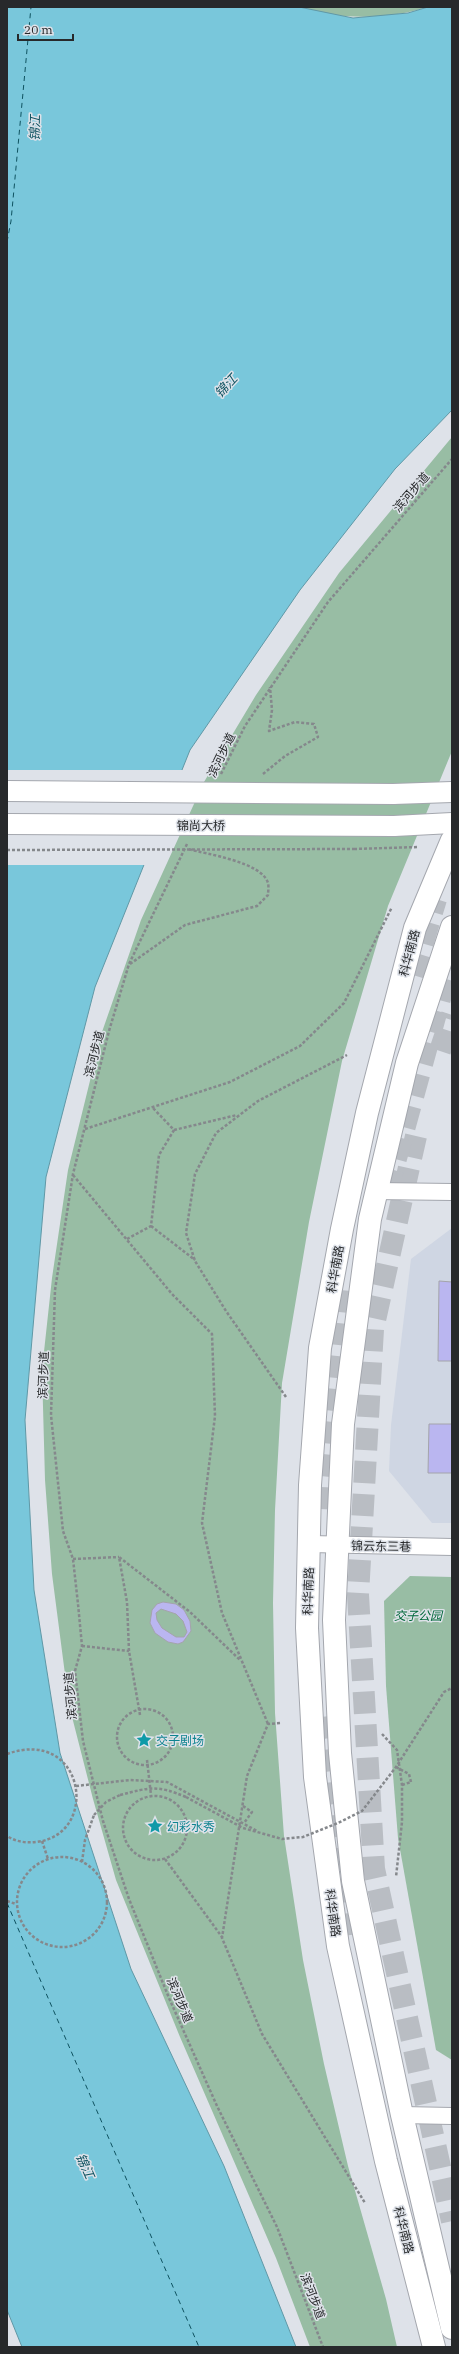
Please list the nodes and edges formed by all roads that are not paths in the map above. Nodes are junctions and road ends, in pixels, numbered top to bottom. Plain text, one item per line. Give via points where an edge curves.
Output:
1 (7, 791) edge
2 (452, 792) edge
3 (452, 823) edge
4 (7, 824) edge
5 (452, 840) edge
6 (452, 927) edge
7 (376, 1191) junction
8 (452, 1192) edge
9 (310, 1544) junction
10 (337, 1546) junction
11 (452, 1547) edge
12 (402, 2115) junction
13 (452, 2116) edge
14 (452, 2328) edge
15 (434, 2347) edge

1 - 2 street, bridge via 392,794
3 - 4 street, 锦尚大桥, bridge via 394,826
5 - 9 main road, 科华南路 via 415,928 367,1113 342,1229 320,1348 310,1485
6 - 7 main road, 科华南路 via 407,1063
7 - 8 street
7 - 10 main road, 科华南路 via 370,1219 343,1424
9 - 10 street, 锦云东三巷
9 - 15 main road, 科华南路 via 307,1628 313,1748 338,1946 386,2161
10 - 11 street, 锦云东三巷
10 - 12 main road, 科华南路 via 334,1620 340,1753 353,1881
12 - 13 street
12 - 14 main road, 科华南路

